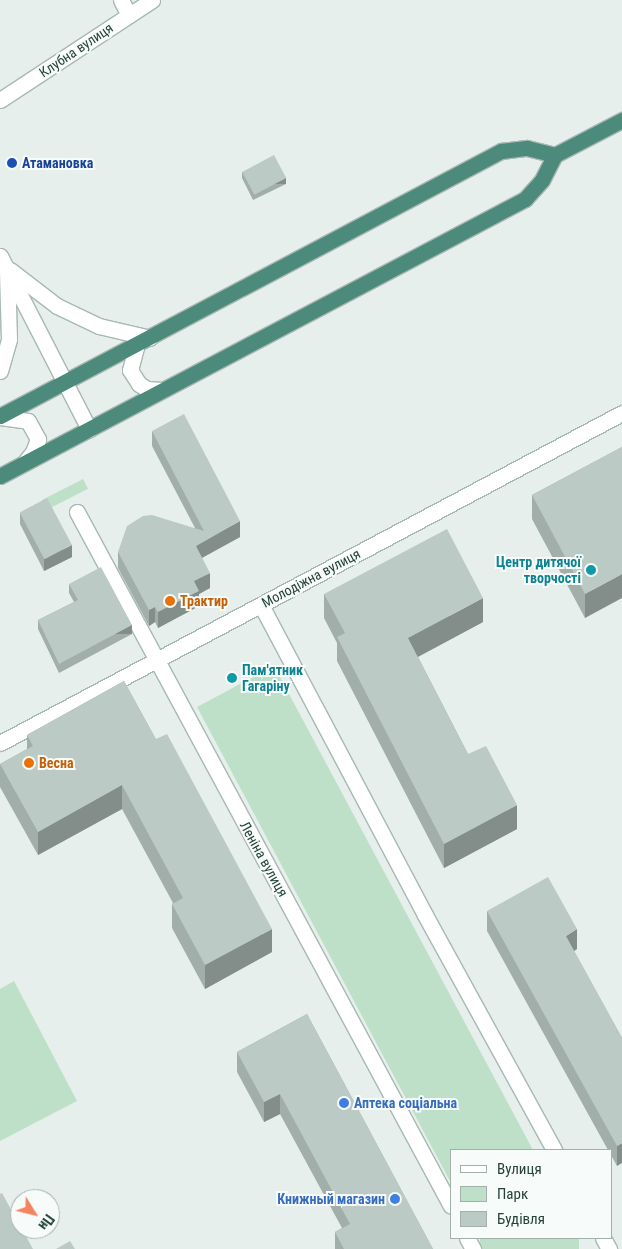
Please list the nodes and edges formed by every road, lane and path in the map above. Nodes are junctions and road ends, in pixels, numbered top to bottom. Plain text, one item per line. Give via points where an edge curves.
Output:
1 (121, 0) edge
2 (152, 0) edge
3 (129, 15) junction
4 (0, 100) edge
5 (622, 120) edge
6 (555, 155) junction
7 (3, 262) edge
8 (144, 341) junction
9 (0, 371) edge
10 (65, 382) junction
11 (162, 390) junction
12 (622, 413) edge
13 (0, 417) edge
14 (89, 429) junction
15 (24, 463) junction
16 (0, 476) edge
17 (77, 512) dead end
18 (261, 605) junction
19 (155, 661) junction
20 (0, 743) edge
21 (553, 1149) edge
22 (450, 1204) edge

1 - 3 street
2 - 3 street, Клубна вулиця
3 - 4 street, Клубна вулиця
5 - 6 highway
6 - 8 highway via 527,148 501,151
6 - 11 highway via 542,180 525,199
7 - 8 street via 57,306 99,326
7 - 9 street via 9,339
7 - 10 street
8 - 10 highway
8 - 11 street via 130,370 139,384 147,389
10 - 13 highway
10 - 14 street
11 - 14 highway
12 - 18 street, Молодіжна вулиця
13 - 15 street via 28,421 38,438
14 - 15 highway
15 - 16 highway
17 - 19 street, Леніна вулиця
18 - 19 street, Молодіжна вулиця
18 - 21 street
19 - 20 street, Молодіжна вулиця
19 - 22 street, Леніна вулиця

